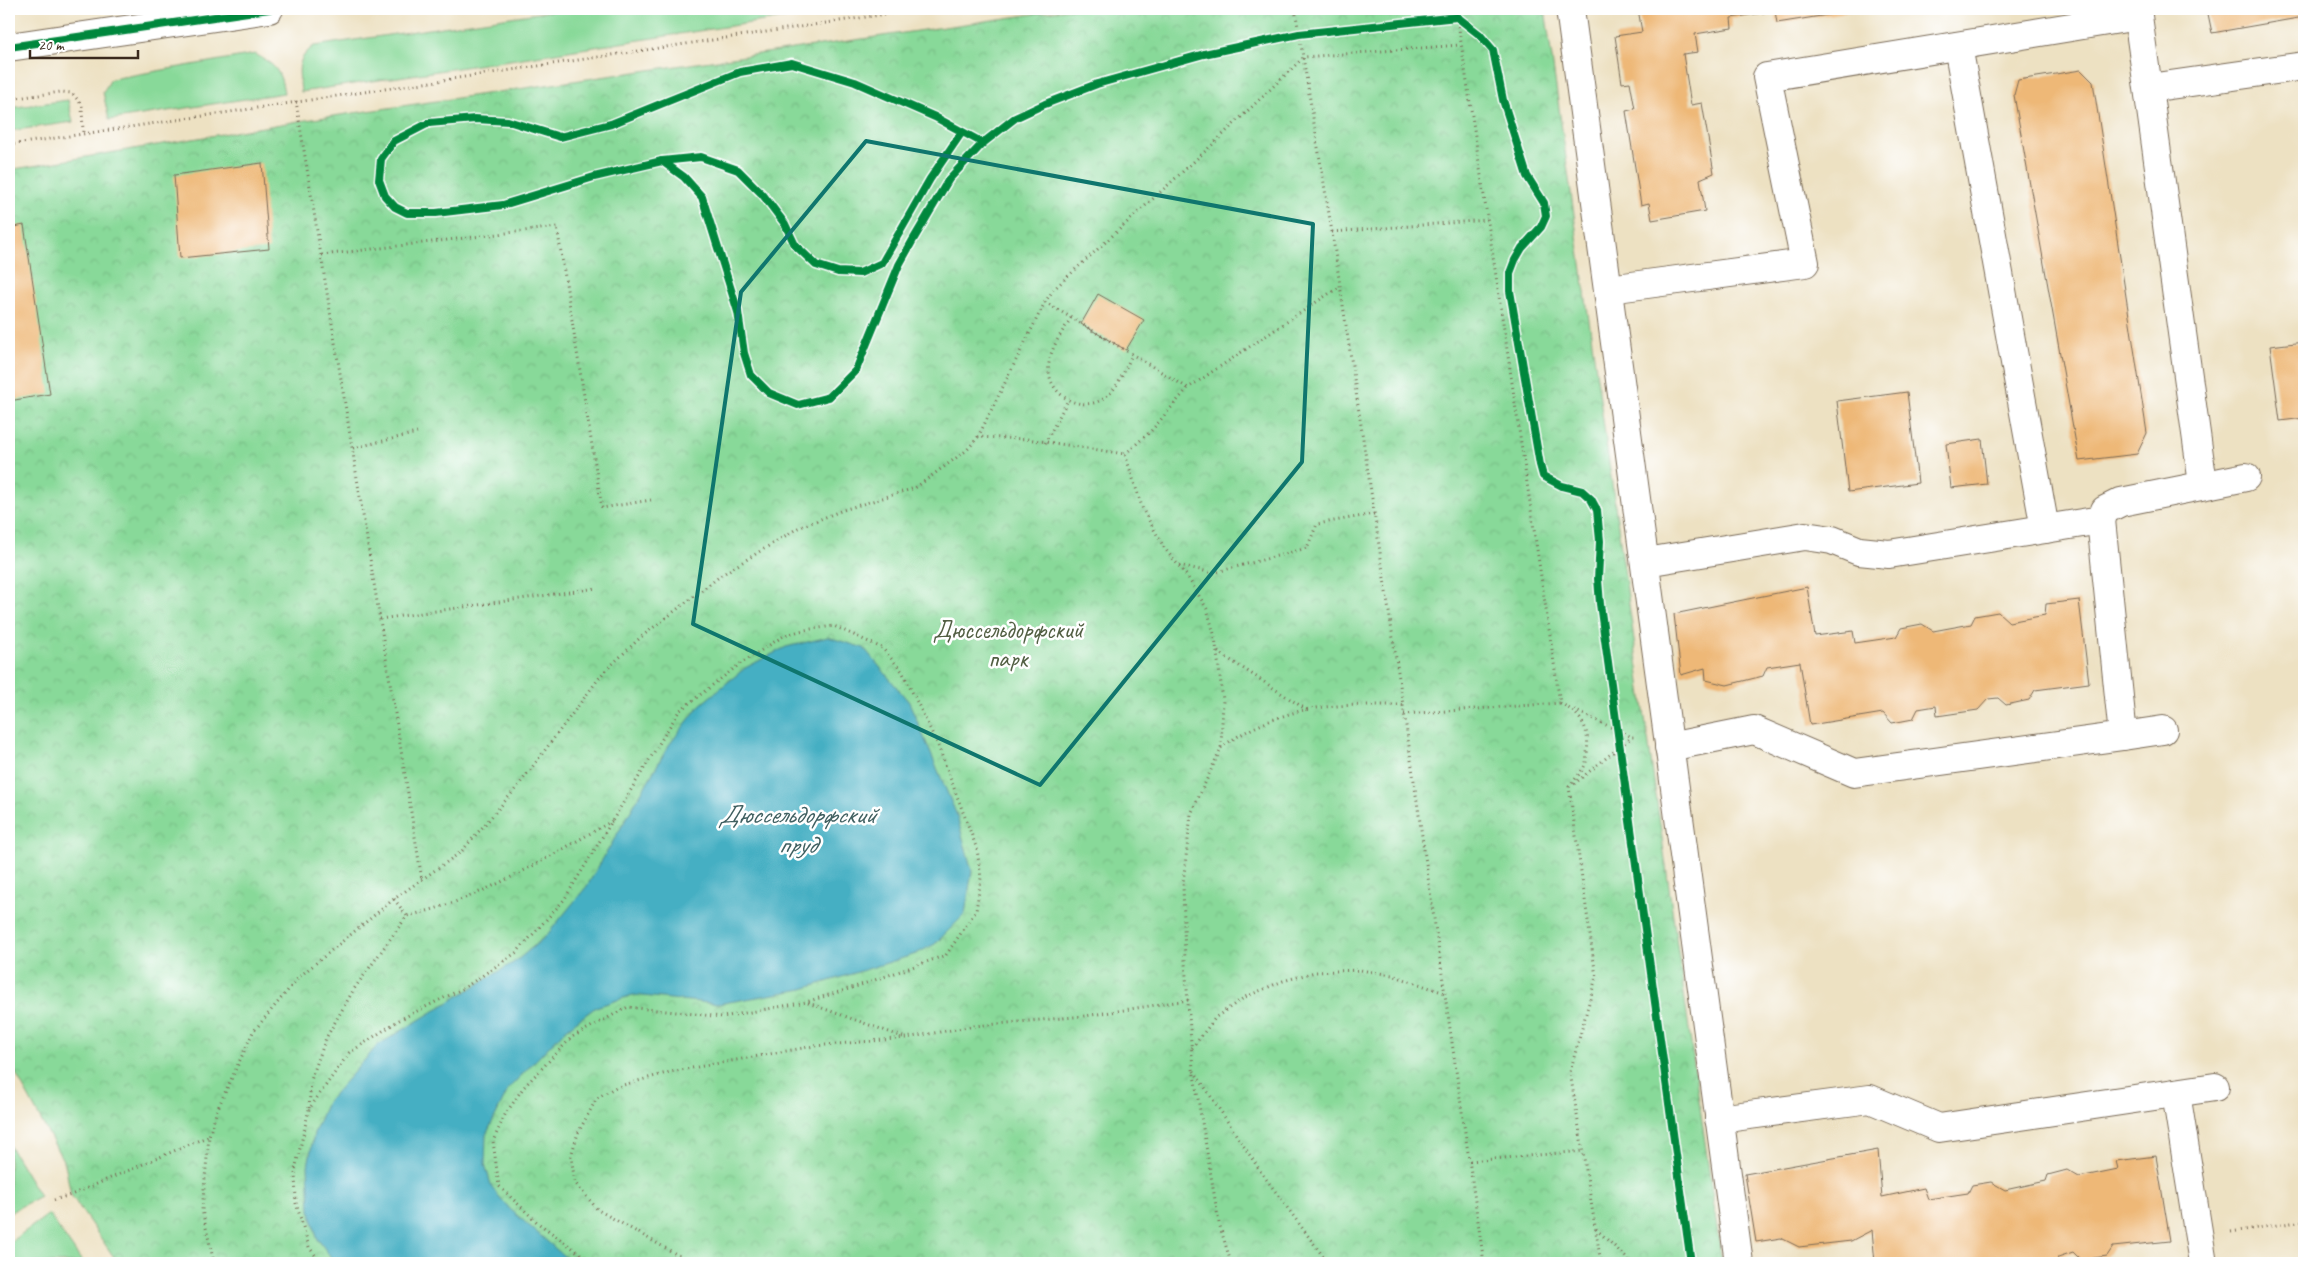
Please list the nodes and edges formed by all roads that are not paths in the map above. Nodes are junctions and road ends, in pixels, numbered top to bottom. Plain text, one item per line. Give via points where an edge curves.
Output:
1 (269, 9) edge
2 (1570, 9) edge
3 (2138, 12) edge
4 (1958, 46) junction
5 (9, 47) edge
6 (2304, 66) edge
7 (2149, 88) junction
8 (1609, 289) junction
9 (2246, 476) dead end
10 (2203, 484) junction
11 (2101, 520) junction
12 (2045, 529) junction
13 (1646, 562) junction
14 (2163, 730) dead end
15 (2123, 736) junction
16 (1668, 740) junction
17 (2215, 1087) dead end
18 (2176, 1093) junction
19 (1719, 1120) junction
20 (1740, 1263) edge
21 (2203, 1263) edge

1 - 5 street
2 - 8 street
3 - 4 street
3 - 7 street
4 - 8 street via 1767,78 1806,263
4 - 12 street
6 - 7 street
7 - 10 street
8 - 13 street
9 - 10 street
10 - 11 street via 2121,502 2105,510
11 - 12 street
11 - 15 street
12 - 13 street via 1889,554 1859,551 1832,540 1805,536
13 - 16 street
14 - 15 street
15 - 16 street via 1854,773 1754,730
16 - 19 street
17 - 18 street
18 - 19 street via 1939,1128 1870,1099
18 - 21 street
19 - 20 street

